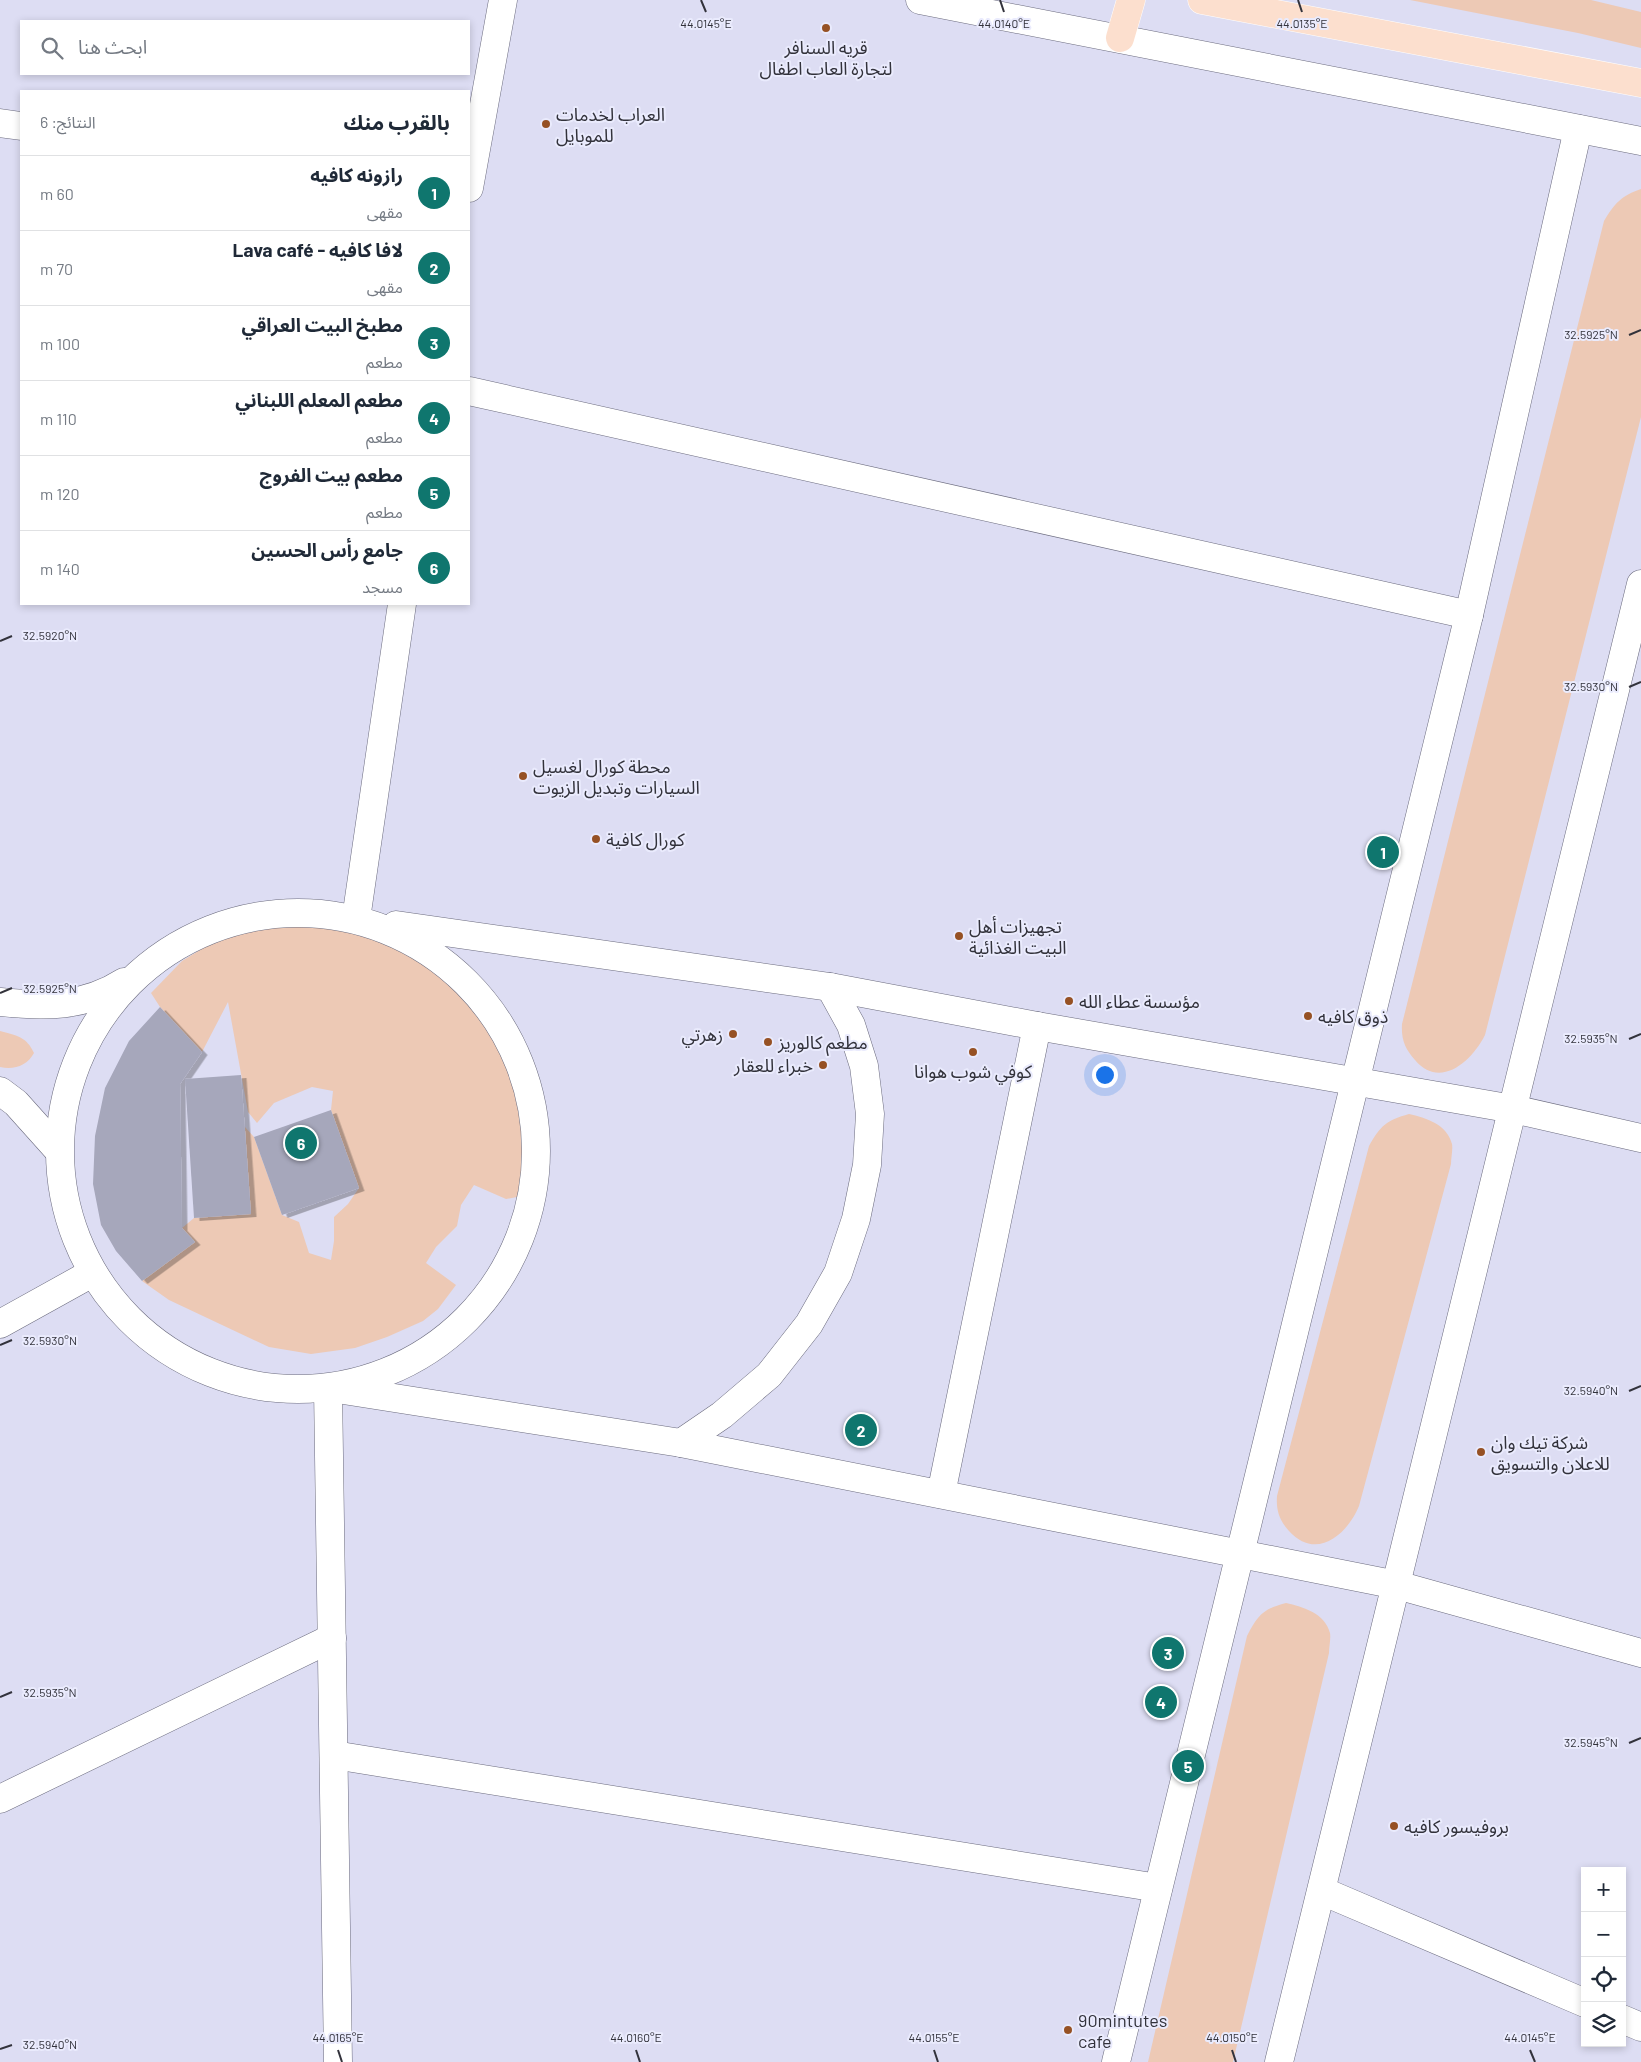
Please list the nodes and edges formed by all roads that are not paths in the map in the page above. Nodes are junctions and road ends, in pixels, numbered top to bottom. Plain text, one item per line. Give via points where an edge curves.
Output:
1 (503, 0) edge
2 (920, 0) edge
3 (1131, 0) edge
4 (1202, 0) edge
5 (1120, 38) junction
6 (1641, 83) edge
7 (0, 123) edge
8 (20, 126) edge
9 (1578, 129) junction
10 (1641, 141) edge
11 (470, 178) edge
12 (470, 390) edge
13 (1641, 584) edge
14 (402, 605) edge
15 (1469, 615) junction
16 (1634, 644) edge
17 (356, 919) junction
18 (140, 972) junction
19 (830, 987) junction
20 (0, 1002) edge
21 (1037, 1026) junction
22 (1355, 1081) junction
23 (0, 1091) edge
24 (1513, 1109) junction
25 (1641, 1138) edge
26 (59, 1152) junction
27 (92, 1273) junction
28 (0, 1324) edge
29 (328, 1388) junction
30 (681, 1443) junction
31 (941, 1494) junction
32 (1240, 1553) junction
33 (1397, 1585) junction
34 (332, 1638) junction
35 (1641, 1653) edge
36 (334, 1754) junction
37 (0, 1799) edge
38 (1158, 1888) junction
39 (1322, 1891) junction
40 (1583, 2002) edge
41 (1626, 2021) edge
42 (1641, 2027) edge
43 (338, 2062) edge
44 (1116, 2062) edge
45 (1279, 2062) edge

1 - 11 street
2 - 5 street
3 - 5 main road
4 - 6 main road
5 - 9 street
7 - 8 street
9 - 10 street
9 - 15 street
12 - 15 street
13 - 16 street
14 - 17 street
15 - 22 street
16 - 24 street
17 - 18 street via 299,912 242,919 188,940
17 - 19 street
17 - 29 street via 418,944 470,984 509,1036 532,1098 538,1164 525,1229 494,1288 450,1336 392,1370
18 - 20 street via 110,992 68,1004
18 - 26 street via 106,1009 80,1053 64,1101
19 - 21 street
19 - 30 street via 857,1041 864,1066 870,1114 867,1164 856,1219 838,1272 809,1324 769,1375 722,1415
21 - 22 street
21 - 31 street
22 - 24 street
22 - 32 street
23 - 26 street via 16,1103
24 - 25 street
24 - 33 street
26 - 27 street via 67,1214
27 - 28 street
27 - 29 street via 136,1327 193,1366 259,1387
29 - 30 street
29 - 34 street
30 - 31 street
31 - 32 street
32 - 33 street
32 - 38 street
33 - 35 street
33 - 39 street
34 - 36 street
34 - 37 street
36 - 38 street
36 - 43 street
38 - 44 street
39 - 40 street
39 - 45 street
41 - 42 street

